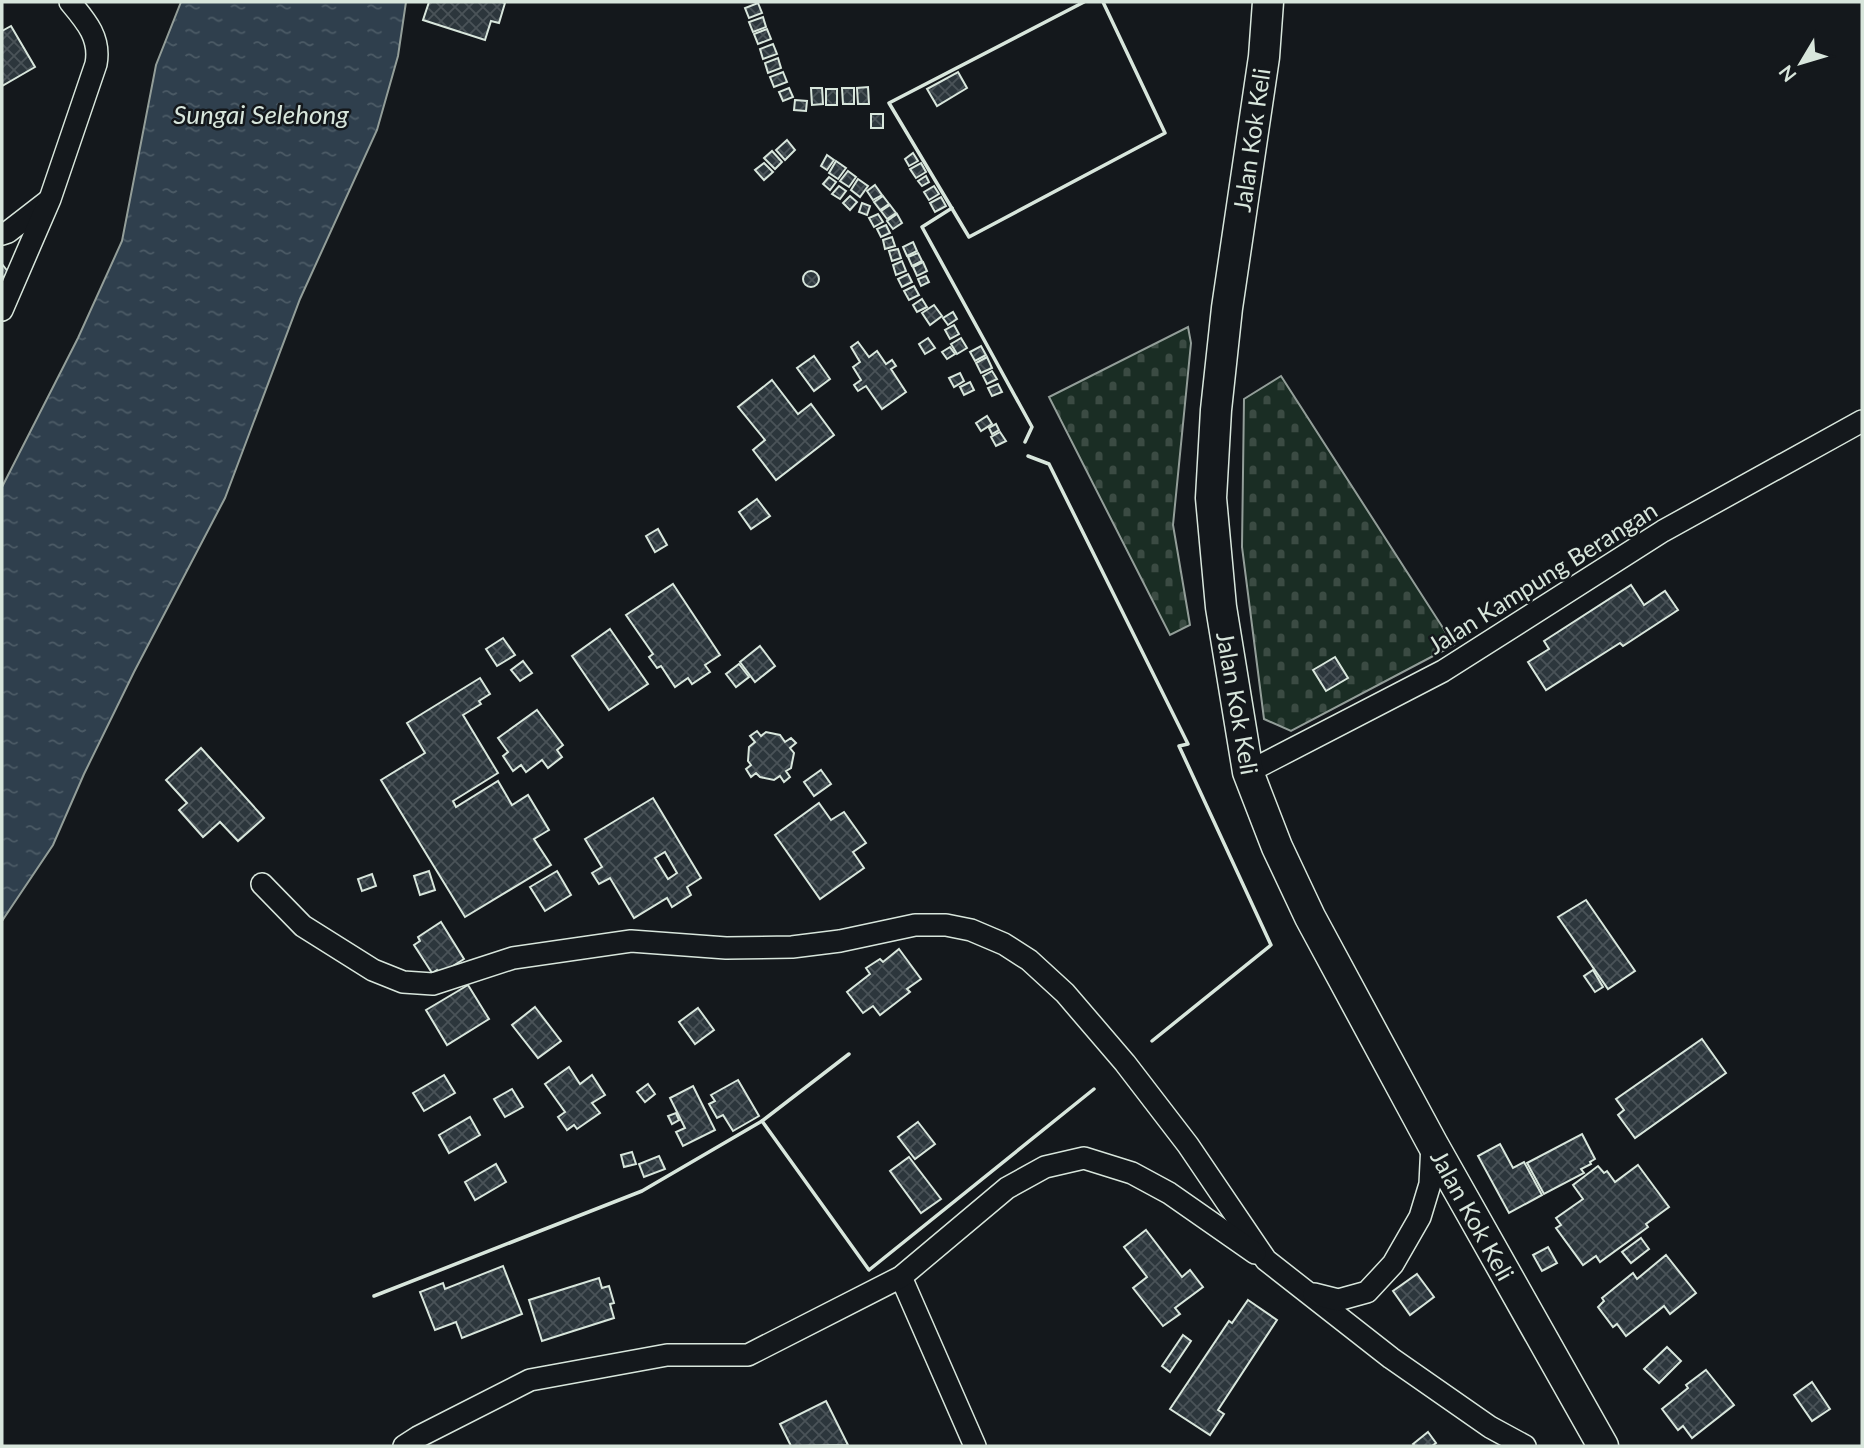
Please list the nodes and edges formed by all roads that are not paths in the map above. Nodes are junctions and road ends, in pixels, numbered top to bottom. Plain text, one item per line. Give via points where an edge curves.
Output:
1 (70, 2) edge
2 (1268, 2) edge
3 (50, 199) junction
4 (2, 234) edge
5 (2, 310) edge
6 (1862, 422) edge
7 (1248, 772) junction
8 (262, 884) dead end
9 (1432, 1143) junction
10 (1266, 1260) junction
11 (901, 1278) junction
12 (1305, 1292) junction
13 (404, 1446) edge
14 (975, 1446) edge
15 (1525, 1446) edge
16 (1603, 1446) edge

1 - 3 street via 91,28 98,53
2 - 7 street, Jalan Kok Keli via 1227,308 1211,498 1221,607
3 - 4 street
3 - 5 street
6 - 7 street, Jalan Kampung Berangan via 1662,531 1443,671
7 - 9 street, Jalan Kok Keli via 1310,916
8 - 10 street via 303,926 350,957 403,982 433,984 513,958 607,944 792,947 915,925 971,930 1029,960 1065,993 1188,1145
9 - 12 street via 1430,1184 1420,1217 1394,1264 1367,1292 1338,1300
9 - 16 street, Jalan Kok Keli
10 - 11 street via 1169,1193 1132,1173 1084,1158 1045,1167 1007,1188
10 - 12 street
11 - 13 street via 748,1355 667,1355 530,1380
11 - 14 street
12 - 15 street via 1391,1358

